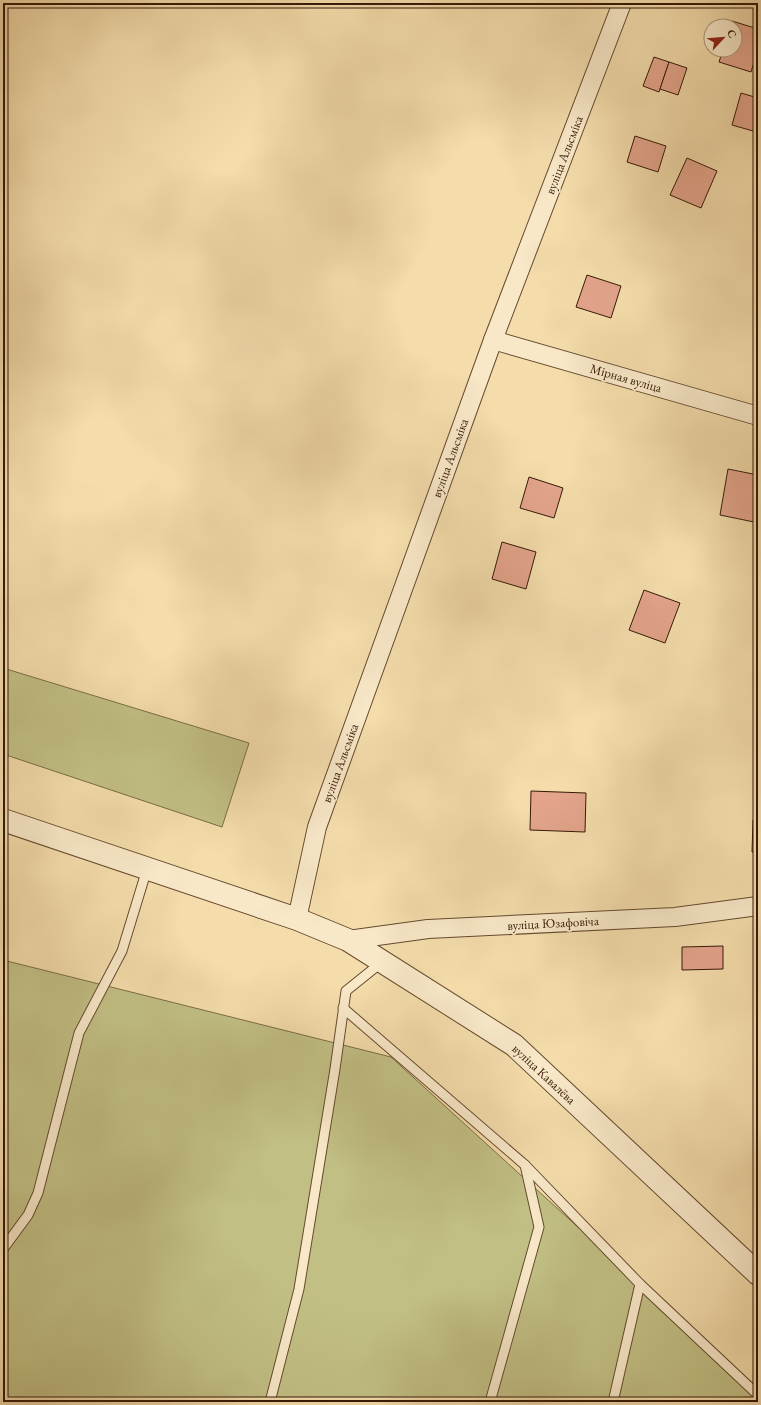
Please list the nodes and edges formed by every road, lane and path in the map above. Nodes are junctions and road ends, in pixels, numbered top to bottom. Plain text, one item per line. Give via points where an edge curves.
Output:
1 (622, 3) edge
2 (493, 340) junction
3 (758, 416) edge
4 (3, 820) edge
5 (147, 869) junction
6 (758, 906) edge
7 (297, 919) junction
8 (348, 940) junction
9 (382, 962) junction
10 (343, 1008) junction
11 (526, 1165) junction
12 (3, 1249) edge
13 (758, 1274) edge
14 (640, 1284) junction
15 (758, 1395) edge
16 (270, 1402) edge
17 (490, 1402) edge
18 (613, 1402) edge

1 - 2 street, вуліца Альсміка
2 - 3 street, Мірная вуліца
2 - 7 street, вуліца Альсміка via 317,828
4 - 5 street, вуліца Кавалёва
5 - 7 street, вуліца Кавалёва
5 - 12 lane via 122,951 79,1033 38,1193 28,1215
6 - 8 street, вуліца Юзафовіча via 675,917 428,929
7 - 8 street, вуліца Кавалёва
8 - 9 street, вуліца Кавалёва
9 - 10 lane via 346,991
9 - 13 street, вуліца Кавалёва via 514,1045
10 - 11 lane
10 - 16 lane via 299,1289
11 - 14 lane
11 - 17 lane via 539,1227
14 - 15 lane
14 - 18 lane

